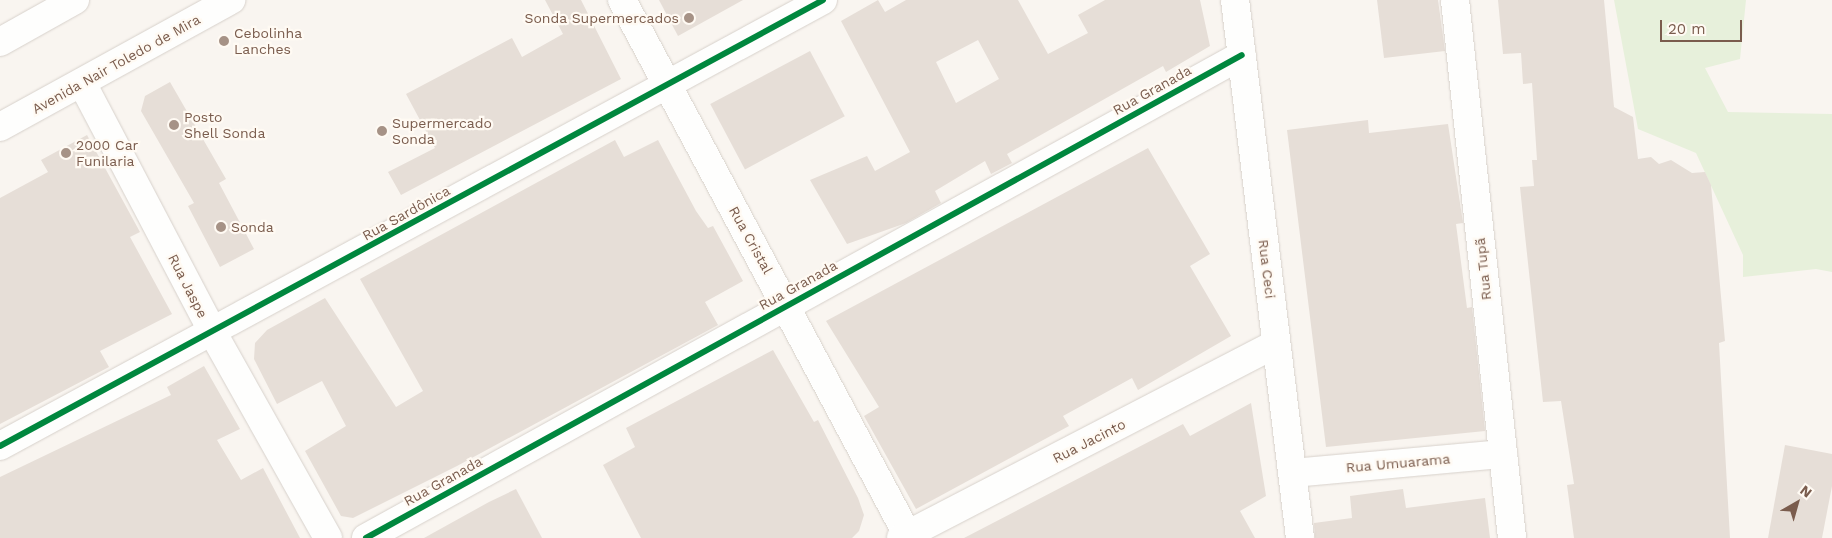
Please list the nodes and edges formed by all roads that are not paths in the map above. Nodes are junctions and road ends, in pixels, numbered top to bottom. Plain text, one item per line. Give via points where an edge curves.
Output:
1 (75, 0) edge
2 (231, 0) edge
3 (622, 0) edge
4 (824, 0) edge
5 (1235, 0) edge
6 (1455, 0) edge
7 (0, 42) edge
8 (1242, 55) junction
9 (82, 83) junction
10 (666, 84) junction
11 (0, 127) edge
12 (787, 305) junction
13 (213, 333) junction
14 (1276, 344) junction
15 (0, 446) edge
16 (1503, 454) junction
17 (1293, 473) junction
18 (904, 536) edge
19 (328, 538) edge
20 (366, 538) edge
21 (1300, 538) edge
22 (1512, 538) edge

1 - 7 street
2 - 9 street, Avenida Nair Toledo de Mira
3 - 10 street, Rua Cristal
4 - 10 street, Rua Sardônica
5 - 8 street, Rua Ceci
6 - 16 street, Rua Tupã
8 - 12 street, Rua Granada
8 - 14 street, Rua Ceci
9 - 11 street, Avenida Nair Toledo de Mira
9 - 13 street, Rua Jaspe
10 - 12 street, Rua Cristal
10 - 13 street, Rua Sardônica
12 - 18 street, Rua Cristal
12 - 20 street, Rua Granada
13 - 15 street, Rua Sardônica
13 - 19 street, Rua Jaspe
14 - 17 street, Rua Ceci
14 - 18 street, Rua Jacinto
16 - 17 street, Rua Umuarama
16 - 22 street, Rua Tupã
17 - 21 street, Rua Ceci

